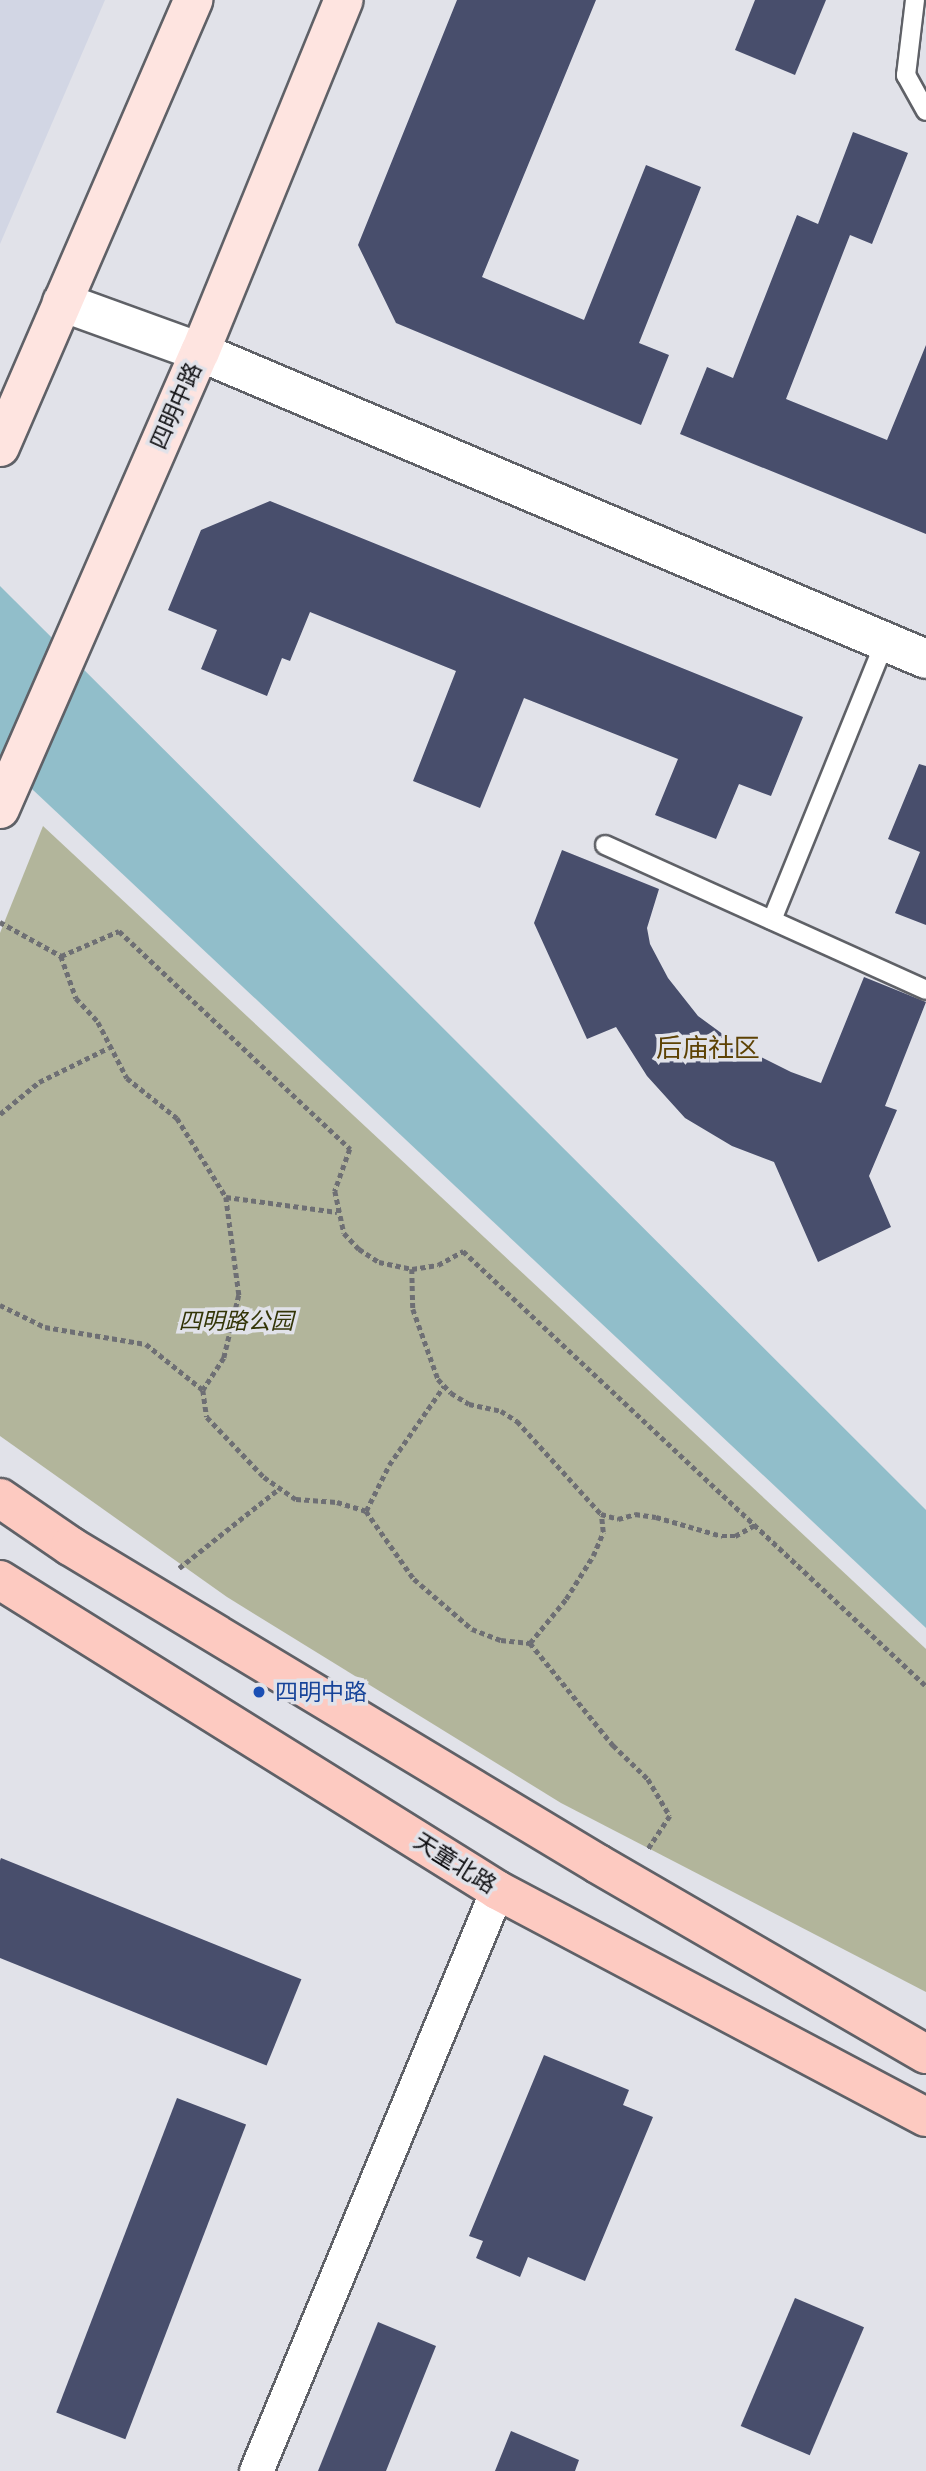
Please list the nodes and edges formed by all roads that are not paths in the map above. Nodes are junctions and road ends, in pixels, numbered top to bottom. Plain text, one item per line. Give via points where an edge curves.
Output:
1 (194, 0) edge
2 (344, 0) edge
3 (915, 0) edge
4 (926, 111) edge
5 (62, 302) junction
6 (200, 352) junction
7 (0, 447) edge
8 (885, 642) junction
9 (926, 659) edge
10 (0, 809) edge
11 (605, 845) dead end
12 (772, 920) junction
13 (926, 990) edge
14 (0, 1498) edge
15 (0, 1580) edge
16 (497, 1890) junction
17 (926, 2054) edge
18 (926, 2117) edge
19 (256, 2471) edge

1 - 5 main road
2 - 6 main road, 四明中路
3 - 4 lane via 906,75
5 - 6 street
5 - 7 main road
6 - 8 street
6 - 10 main road, 四明中路
8 - 9 street
8 - 12 lane
11 - 12 lane
12 - 13 lane
14 - 17 main road via 69,1546
15 - 16 main road, 天童北路
16 - 18 main road, 天童北路
16 - 19 street

